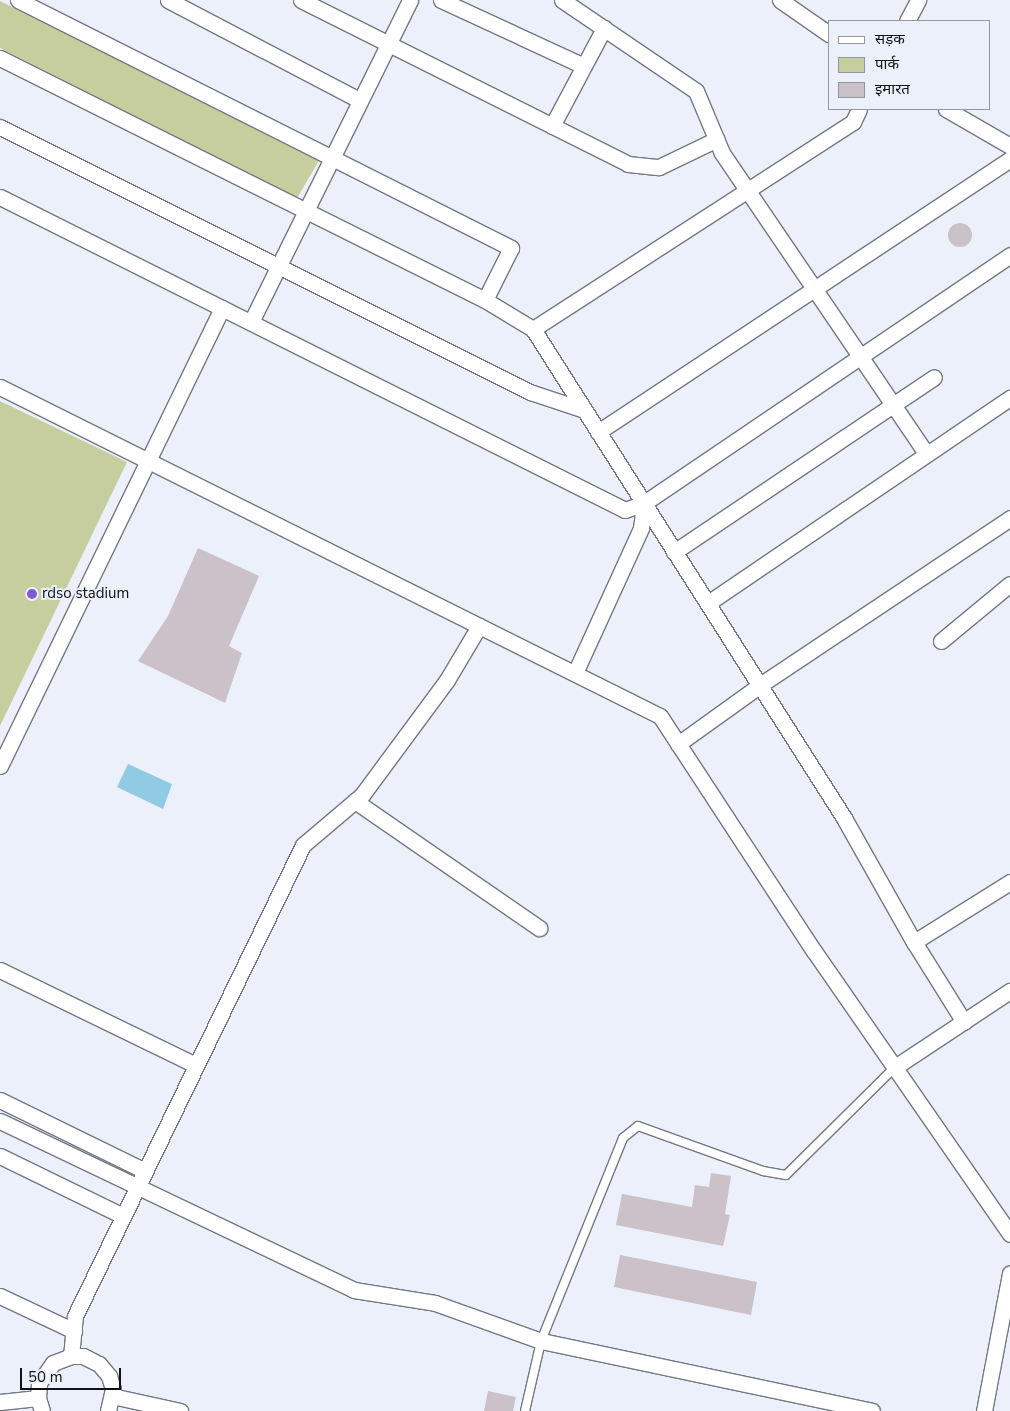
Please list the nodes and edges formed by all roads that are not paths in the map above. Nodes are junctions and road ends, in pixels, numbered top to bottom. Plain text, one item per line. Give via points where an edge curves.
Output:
1 (18, 0) edge
2 (168, 0) edge
3 (301, 0) edge
4 (410, 0) edge
5 (441, 0) edge
6 (562, 0) edge
7 (780, 0) edge
8 (918, 0) edge
9 (908, 20) edge
10 (604, 28) junction
11 (828, 33) edge
12 (388, 44) junction
13 (0, 58) edge
14 (584, 66) junction
15 (360, 100) junction
16 (858, 110) edge
17 (948, 110) edge
18 (552, 126) junction
19 (0, 127) edge
20 (717, 139) junction
21 (1010, 146) edge
22 (330, 157) junction
23 (1010, 159) edge
24 (747, 188) junction
25 (0, 197) edge
26 (304, 209) junction
27 (1010, 255) edge
28 (278, 265) junction
29 (814, 288) junction
30 (485, 300) junction
31 (222, 308) junction
32 (251, 322) junction
33 (533, 329) junction
34 (861, 356) junction
35 (934, 377) dead end
36 (0, 387) edge
37 (1010, 398) edge
38 (893, 404) junction
39 (584, 410) junction
40 (598, 432) junction
41 (926, 453) junction
42 (148, 461) junction
43 (644, 503) junction
44 (1010, 518) edge
45 (674, 552) junction
46 (1010, 584) edge
47 (708, 603) junction
48 (479, 626) junction
49 (941, 641) dead end
50 (575, 674) junction
51 (760, 685) junction
52 (678, 744) junction
53 (0, 766) edge
54 (355, 801) junction
55 (1010, 882) edge
56 (539, 928) dead end
57 (914, 942) junction
58 (0, 970) edge
59 (1010, 992) edge
60 (964, 1022) junction
61 (196, 1065) junction
62 (895, 1067) junction
63 (0, 1100) edge
64 (0, 1121) edge
65 (0, 1156) edge
66 (145, 1171) junction
67 (137, 1188) junction
68 (123, 1216) junction
69 (1010, 1234) edge
70 (1010, 1273) edge
71 (0, 1296) edge
72 (74, 1331) junction
73 (541, 1341) junction
74 (71, 1356) junction
75 (112, 1396) junction
76 (0, 1402) edge
77 (40, 1405) edge
78 (108, 1411) edge
79 (180, 1411) edge
80 (525, 1411) edge
81 (872, 1411) edge
82 (984, 1411) edge

1 - 22 street
2 - 15 street
3 - 12 street
4 - 12 street
5 - 14 street
6 - 10 street
7 - 11 street
8 - 9 street
10 - 14 street
10 - 20 street via 696,91
12 - 15 street
12 - 18 street
13 - 26 street
14 - 18 street
15 - 22 street
16 - 24 street via 852,122
17 - 21 street
18 - 20 street via 628,164 659,167
19 - 28 street
20 - 24 street
22 - 26 street
22 - 30 street via 511,248
23 - 29 street
24 - 29 street
24 - 33 street
25 - 31 street
26 - 28 street
26 - 30 street
27 - 34 street
28 - 32 street
28 - 39 street via 530,392
29 - 34 street
29 - 40 street
30 - 33 street
31 - 32 street
31 - 42 street
32 - 43 street via 624,510
33 - 39 street
34 - 38 street
34 - 43 street
35 - 38 street
36 - 42 street
37 - 41 street
38 - 41 street
38 - 45 street
39 - 40 street
40 - 43 street
41 - 47 street
42 - 48 street
42 - 53 street
43 - 45 street
43 - 50 street via 641,528
44 - 51 street
45 - 47 street
46 - 49 street
47 - 51 street
48 - 50 street
48 - 54 street via 447,680
50 - 52 street via 660,716
51 - 52 street
51 - 57 street via 844,818
52 - 62 street
54 - 56 street
54 - 61 street via 303,845
55 - 57 street
57 - 60 street
58 - 61 street
59 - 60 street
60 - 62 street
61 - 66 street
62 - 69 street
62 - 73 lane via 786,1175 763,1171 638,1126 623,1138
63 - 66 street
64 - 67 street
65 - 68 street
66 - 67 street
67 - 68 street
67 - 73 street via 354,1290 435,1303
68 - 72 street via 75,1316
70 - 82 street
71 - 72 street
72 - 74 street
73 - 80 lane
73 - 81 street
74 - 75 street via 83,1356 99,1364 109,1376
74 - 77 street via 46,1370 39,1383
75 - 78 street
75 - 79 street
76 - 77 street

